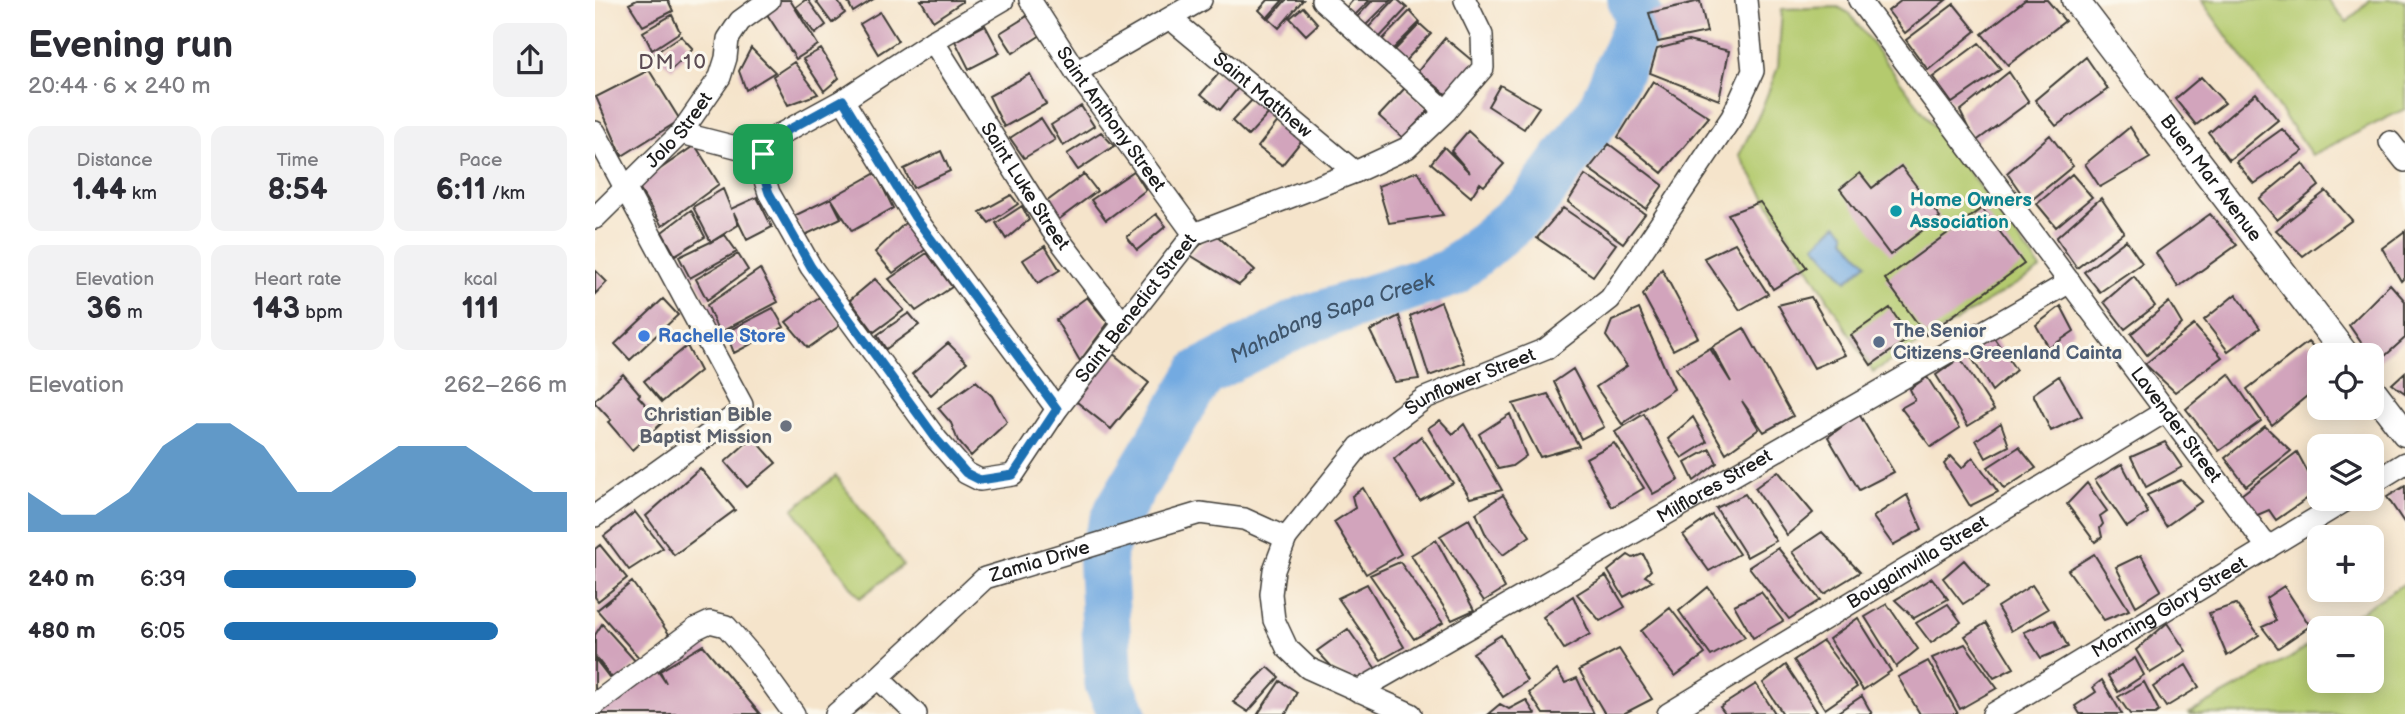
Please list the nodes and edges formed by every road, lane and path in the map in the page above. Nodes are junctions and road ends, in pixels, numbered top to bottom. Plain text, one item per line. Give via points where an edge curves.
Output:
1 (769, 0) edge
2 (1003, 0) edge
3 (1030, 0) edge
4 (1201, 0) edge
5 (1322, 0) edge
6 (1465, 0) edge
7 (1746, 0) edge
8 (1859, 0) edge
9 (2075, 0) edge
10 (1171, 19) junction
11 (933, 41) junction
12 (1076, 72) junction
13 (843, 100) junction
14 (1446, 111) junction
15 (595, 132) edge
16 (681, 133) junction
17 (2391, 142) dead end
18 (763, 154) junction
19 (2405, 161) edge
20 (1355, 172) junction
21 (625, 188) junction
22 (595, 218) edge
23 (1194, 234) junction
24 (2070, 282) junction
25 (1124, 325) junction
26 (2337, 343) edge
27 (2384, 405) edge
28 (1057, 409) junction
29 (2166, 411) junction
30 (2405, 433) edge
31 (2405, 463) edge
32 (2384, 476) edge
33 (2328, 511) edge
34 (595, 516) edge
35 (1286, 538) junction
36 (2268, 548) junction
37 (879, 678) junction
38 (1358, 691) junction
39 (595, 704) edge
40 (794, 714) edge
41 (836, 714) edge
42 (915, 714) edge
43 (1411, 714) edge
44 (1668, 714) edge
45 (1993, 714) edge

1 - 16 street, Jolo Street via 740,21 728,39 720,76
2 - 11 street
3 - 12 street, Saint Anthony Street
4 - 10 street
5 - 14 street
6 - 14 street, Saint Benedict Street via 1482,35 1483,68
7 - 35 street, Sunflower Street via 1753,71 1733,117 1610,299 1546,349 1425,398 1359,447
8 - 24 street, Lavender Street
9 - 26 street, Buen Mar Avenue
10 - 12 street
10 - 20 street, Saint Matthew
11 - 13 street
11 - 25 street, Saint Luke Street via 1052,229
12 - 23 street, Saint Anthony Street
13 - 18 street via 777,136
13 - 28 street via 914,216
14 - 20 street, Saint Benedict Street via 1407,148
15 - 21 street
16 - 18 street
16 - 21 street, Jolo Street
17 - 19 street
18 - 28 street, Saint Benedict Street via 769,193 811,267 966,473 980,480 1013,475
20 - 23 street, Saint Benedict Street
21 - 22 street, Jolo Street
21 - 34 street via 743,405 740,412
23 - 25 street, Saint Benedict Street
24 - 29 street, Lavender Street
24 - 38 street, Milflores Street
25 - 28 street, Saint Benedict Street
27 - 30 street
29 - 36 street, Lavender Street
29 - 44 street, Bougainvilla Street
31 - 32 street
33 - 36 street, Morning Glory Street
35 - 37 street, Zamia Drive via 1244,519 1200,513 985,578
35 - 38 street, Sunflower Street via 1274,569 1271,594 1274,620 1287,648 1308,668
36 - 45 street, Morning Glory Street
37 - 41 street, Zamia Drive
37 - 42 street
38 - 43 street, Sunflower Street
39 - 40 street via 695,629 711,622 726,626

